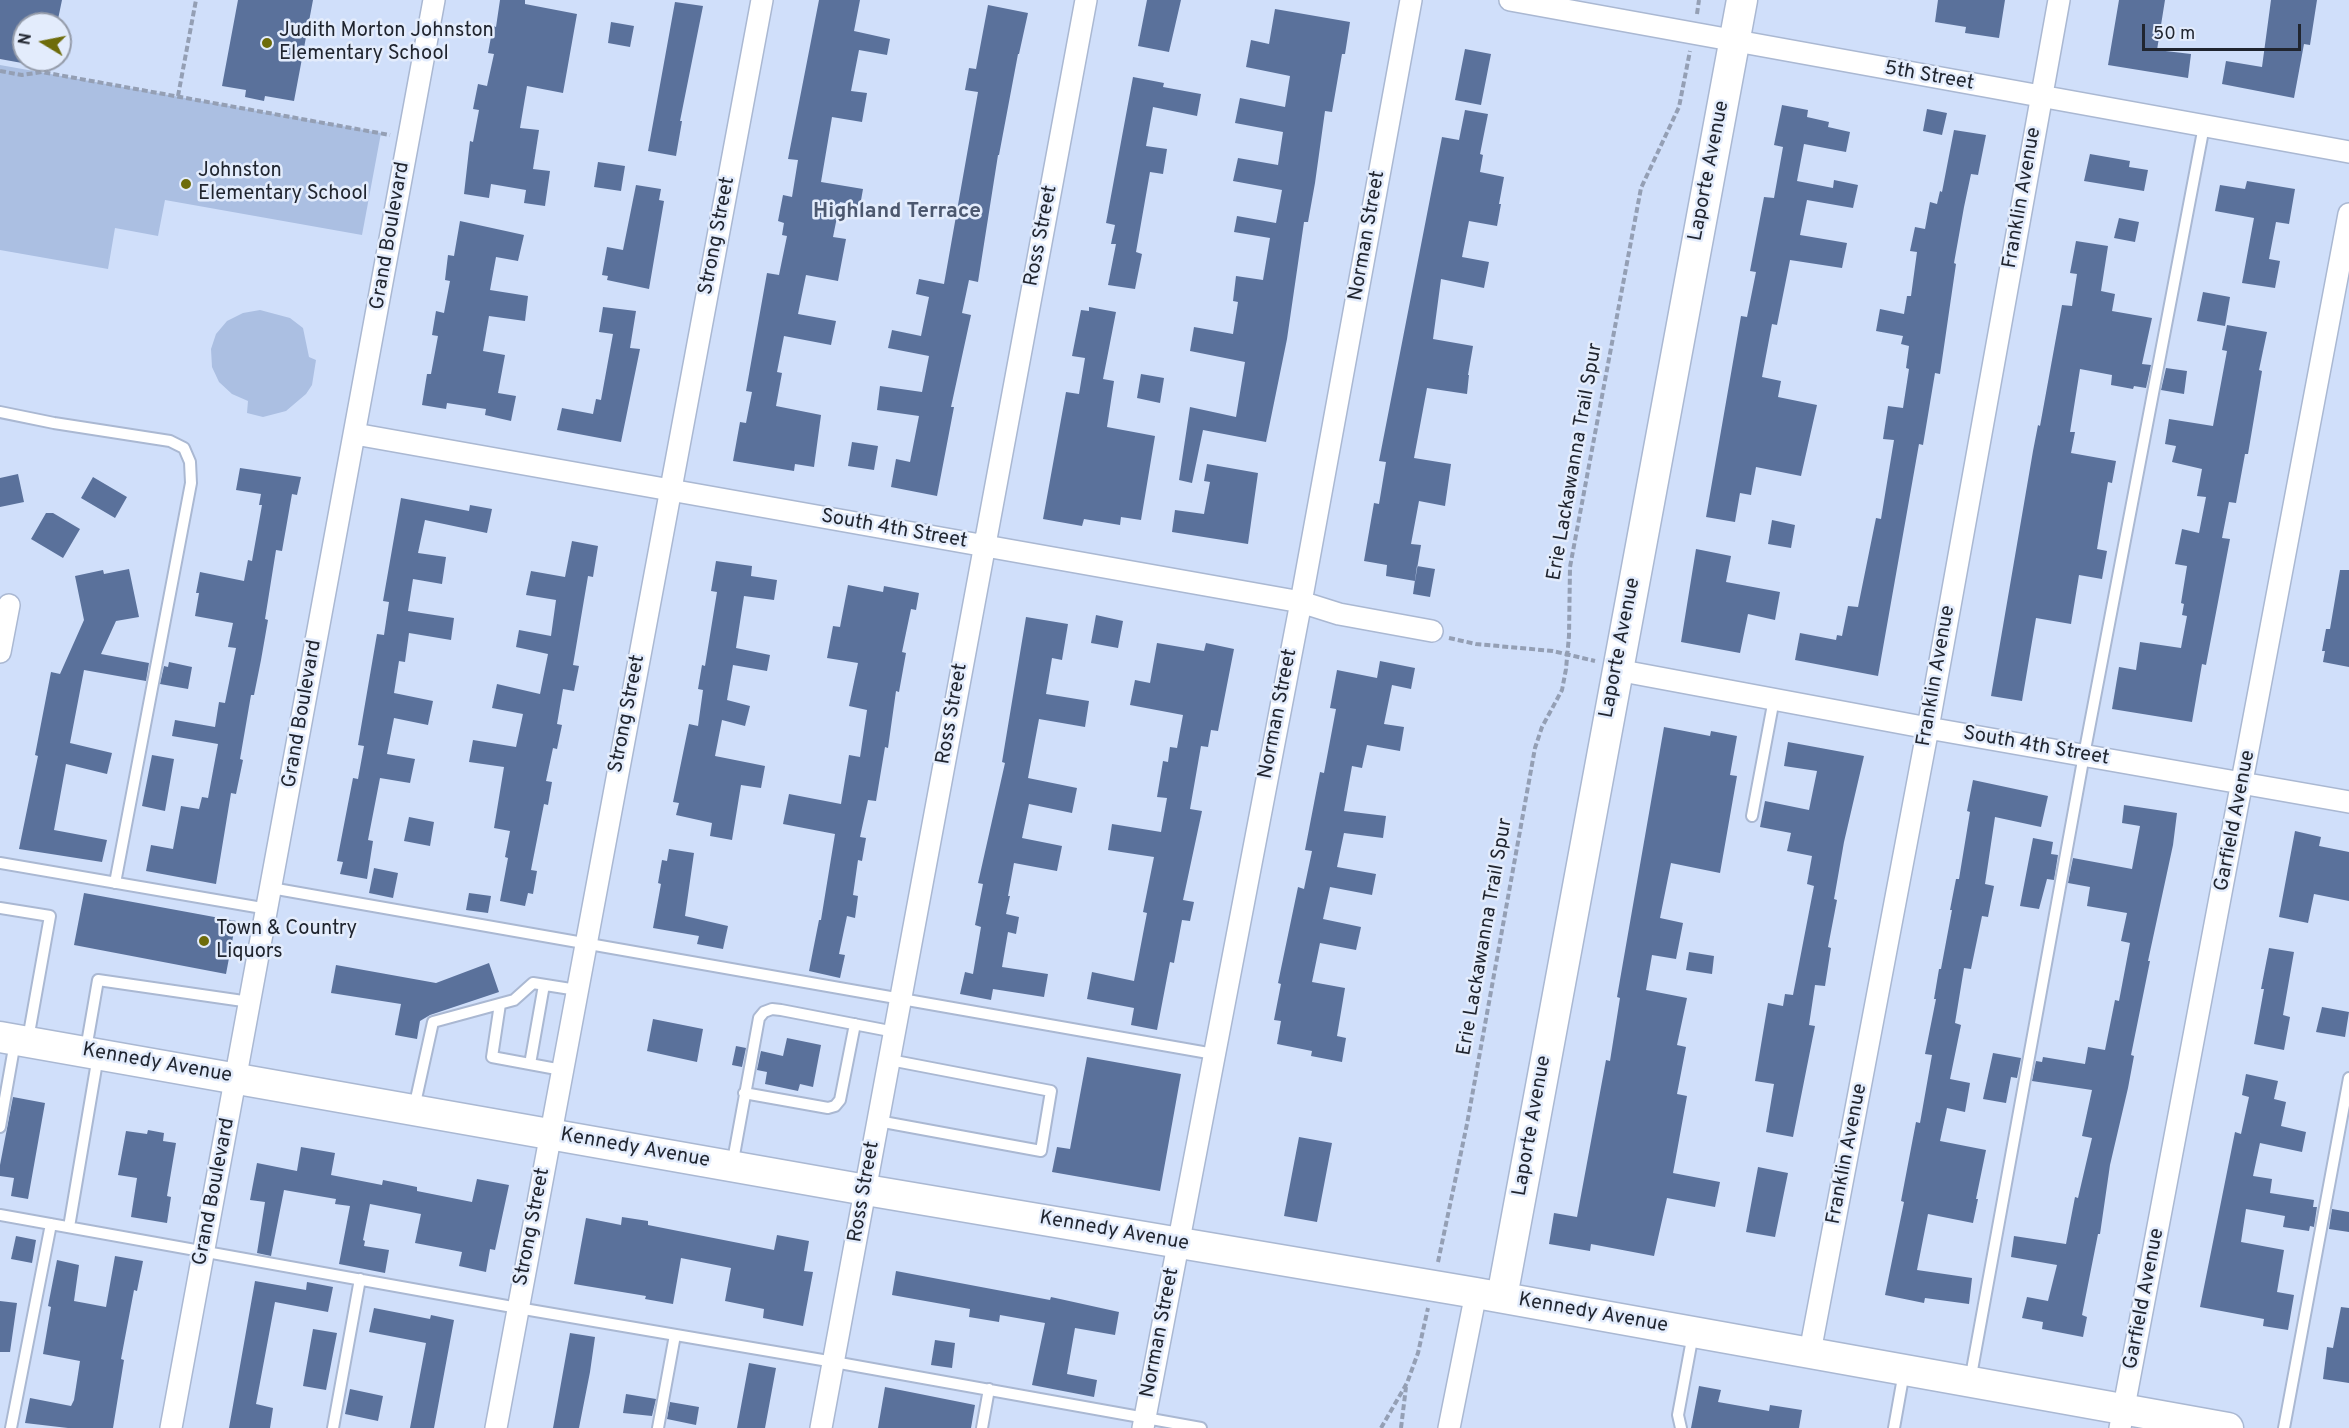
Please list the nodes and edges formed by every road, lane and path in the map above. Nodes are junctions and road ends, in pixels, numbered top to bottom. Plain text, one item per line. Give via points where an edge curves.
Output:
1 (196, 0) edge
2 (434, 0) edge
3 (762, 0) edge
4 (1086, 0) edge
5 (1411, 0) edge
6 (1510, 0) edge
7 (1699, 0) edge
8 (1742, 0) edge
9 (2059, 0) edge
10 (1693, 33) junction
11 (1734, 41) junction
12 (0, 71) edge
13 (178, 96) junction
14 (2042, 97) junction
15 (2204, 126) junction
16 (409, 139) junction
17 (2349, 152) edge
18 (2349, 214) edge
19 (0, 412) edge
20 (355, 434) junction
21 (670, 489) junction
22 (984, 546) junction
23 (1300, 602) junction
24 (9, 605) dead end
25 (1432, 631) joint
26 (0, 652) edge
27 (1567, 654) junction
28 (1617, 670) junction
29 (1774, 699) junction
30 (1928, 728) junction
31 (2084, 755) junction
32 (2244, 783) junction
33 (2349, 802) edge
34 (1752, 816) dead end
35 (0, 863) edge
36 (115, 883) junction
37 (271, 888) junction
38 (0, 908) edge
39 (268, 909) junction
40 (586, 942) junction
41 (544, 985) junction
42 (577, 990) junction
43 (901, 998) junction
44 (250, 1002) junction
45 (500, 1004) junction
46 (855, 1024) junction
47 (895, 1032) junction
48 (14, 1040) edge
49 (92, 1053) junction
50 (1214, 1054) junction
51 (890, 1060) junction
52 (530, 1064) junction
53 (562, 1070) junction
54 (236, 1078) junction
55 (2349, 1078) edge
56 (744, 1093) junction
57 (414, 1110) junction
58 (878, 1121) junction
59 (0, 1127) edge
60 (550, 1134) junction
61 (732, 1166) junction
62 (866, 1190) junction
63 (0, 1215) edge
64 (51, 1224) junction
65 (69, 1227) junction
66 (1178, 1242) junction
67 (204, 1251) junction
68 (1440, 1251) dead end
69 (360, 1279) junction
70 (1489, 1295) junction
71 (518, 1308) junction
72 (1426, 1319) dead end
73 (1694, 1331) junction
74 (675, 1335) junction
75 (1810, 1352) junction
76 (834, 1362) junction
77 (1904, 1369) junction
78 (1970, 1381) junction
79 (1407, 1383) junction
80 (988, 1389) junction
81 (2122, 1419) edge
82 (1144, 1423) edge
83 (11, 1428) edge
84 (171, 1428) edge
85 (333, 1428) edge
86 (496, 1428) edge
87 (658, 1428) edge
88 (821, 1428) edge
89 (982, 1428) edge
90 (1201, 1428) edge
91 (1381, 1428) edge
92 (1401, 1428) edge
93 (1449, 1428) edge
94 (1681, 1428) edge
95 (1894, 1428) edge
96 (2228, 1428) edge
97 (2284, 1428) edge

1 - 13 path
2 - 16 street, Grand Boulevard
3 - 21 street, Strong Street
4 - 22 street, Ross Street
5 - 23 street, Norman Street
6 - 10 street, 5th Street
7 - 10 path, Erie Lackawanna Trail Spur
8 - 11 street, Laporte Avenue
9 - 14 street, Franklin Avenue
10 - 11 street, 5th Street
10 - 27 path, Erie Lackawanna Trail Spur via 1679,107 1641,188 1570,567
11 - 14 street, 5th Street
11 - 28 street, Laporte Avenue
12 - 13 path via 22,75 42,72
13 - 16 path
14 - 15 street, 5th Street
14 - 30 street, Franklin Avenue
15 - 17 street, 5th Street
15 - 31 lane
16 - 20 street, Grand Boulevard
18 - 32 street, Garfield Avenue
19 - 36 lane via 170,441 184,448 190,462 190,483
20 - 21 street, South 4th Street
20 - 37 street, Grand Boulevard
21 - 22 street, South 4th Street
21 - 40 street, Strong Street
22 - 23 street, South 4th Street
22 - 43 street, Ross Street
23 - 25 street, South 4th Street via 1340,614
23 - 50 street, Norman Street
24 - 26 street
25 - 27 path via 1463,642
27 - 28 path
27 - 68 path, Erie Lackawanna Trail Spur via 1562,690 1535,748
28 - 29 street, South 4th Street
28 - 70 street, Laporte Avenue
29 - 30 street, South 4th Street
29 - 34 lane
30 - 31 street, South 4th Street
30 - 75 street, Franklin Avenue
31 - 32 street, South 4th Street
31 - 78 lane
32 - 33 street, South 4th Street
32 - 81 street, Garfield Avenue
35 - 36 lane
36 - 39 lane
37 - 39 street, Grand Boulevard
37 - 40 lane
38 - 48 lane via 50,916
39 - 44 street, Grand Boulevard
40 - 42 street, Strong Street
40 - 43 lane
41 - 42 lane
41 - 45 lane via 533,983 514,1000
41 - 52 lane
42 - 53 street, Strong Street
43 - 47 street, Ross Street
43 - 50 lane
44 - 49 lane via 98,980
44 - 54 street, Grand Boulevard
45 - 52 lane via 492,1056
45 - 57 lane via 433,1022
46 - 47 lane
46 - 56 lane via 781,1010 764,1011 759,1018
46 - 56 lane via 840,1100 835,1106
47 - 51 street, Ross Street
48 - 49 street, Kennedy Avenue
48 - 59 lane
49 - 54 street, Kennedy Avenue
49 - 65 lane
50 - 66 street, Norman Street
51 - 58 street, Ross Street
51 - 58 lane via 1052,1091 1041,1151
52 - 53 lane
53 - 60 street, Strong Street
54 - 57 street, Kennedy Avenue
54 - 67 street, Grand Boulevard
55 - 97 lane
56 - 61 lane
57 - 60 street, Kennedy Avenue
58 - 62 street, Ross Street
60 - 61 street, Kennedy Avenue
60 - 71 street, Strong Street
61 - 62 street, Kennedy Avenue
62 - 66 street, Kennedy Avenue
62 - 76 street, Ross Street
63 - 64 lane
64 - 65 lane
64 - 83 lane
65 - 67 lane
66 - 70 street, Kennedy Avenue
66 - 82 street, Norman Street
67 - 69 lane
67 - 84 street, Grand Boulevard
69 - 71 lane
69 - 85 lane
70 - 73 street, Kennedy Avenue
70 - 93 street, Laporte Avenue
71 - 74 lane
71 - 86 street, Strong Street
72 - 79 path
73 - 75 street, Kennedy Avenue
73 - 94 lane via 1678,1414
74 - 76 lane
74 - 87 lane
75 - 77 street, Kennedy Avenue
76 - 80 lane
76 - 88 street, Ross Street
77 - 78 street, Kennedy Avenue
77 - 95 lane
78 - 81 street, Kennedy Avenue
79 - 91 path
79 - 92 path
80 - 82 lane
80 - 89 lane
81 - 96 street, Kennedy Avenue
82 - 90 lane

